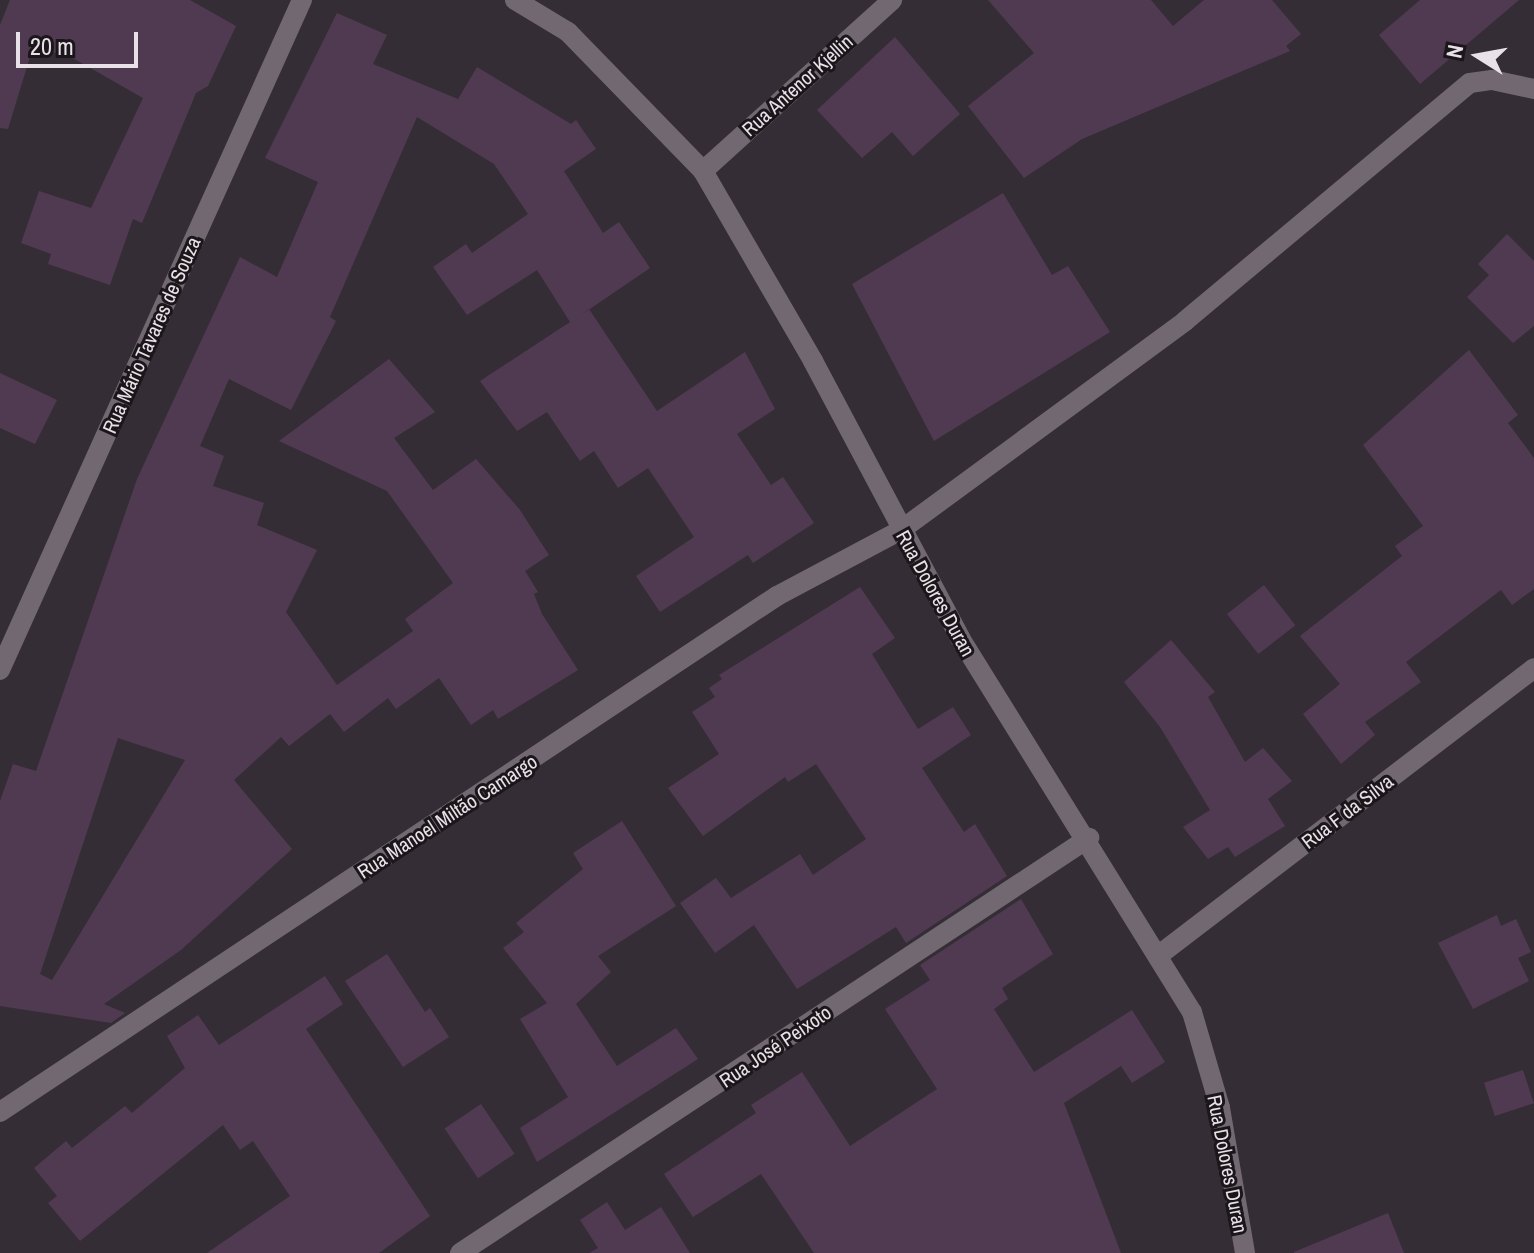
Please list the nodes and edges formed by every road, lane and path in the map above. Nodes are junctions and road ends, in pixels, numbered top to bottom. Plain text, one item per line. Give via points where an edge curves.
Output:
1 (302, 0) edge
2 (515, 0) edge
3 (892, 0) edge
4 (1534, 89) edge
5 (703, 171) junction
6 (901, 530) junction
7 (1534, 668) edge
8 (0, 670) edge
9 (1089, 838) junction
10 (1159, 955) junction
11 (0, 1112) edge
12 (460, 1253) edge
13 (1245, 1253) edge

1 - 8 street, Rua Mário Tavares de Souza
2 - 5 street, Rua Dolores Duran via 568,32
3 - 5 street, Rua Antenor Kjellin
4 - 6 street, Rua Manoel Miltão Camargo via 1492,80 1470,83 1185,321
5 - 6 street, Rua Dolores Duran via 813,361
6 - 9 street, Rua Dolores Duran via 960,638
6 - 11 street, Rua Manoel Miltão Camargo via 777,596
7 - 10 street, Rua F da Silva
9 - 10 street, Rua Dolores Duran
9 - 12 street, Rua José Peixoto
10 - 13 street, Rua Dolores Duran via 1192,1012 1220,1108

